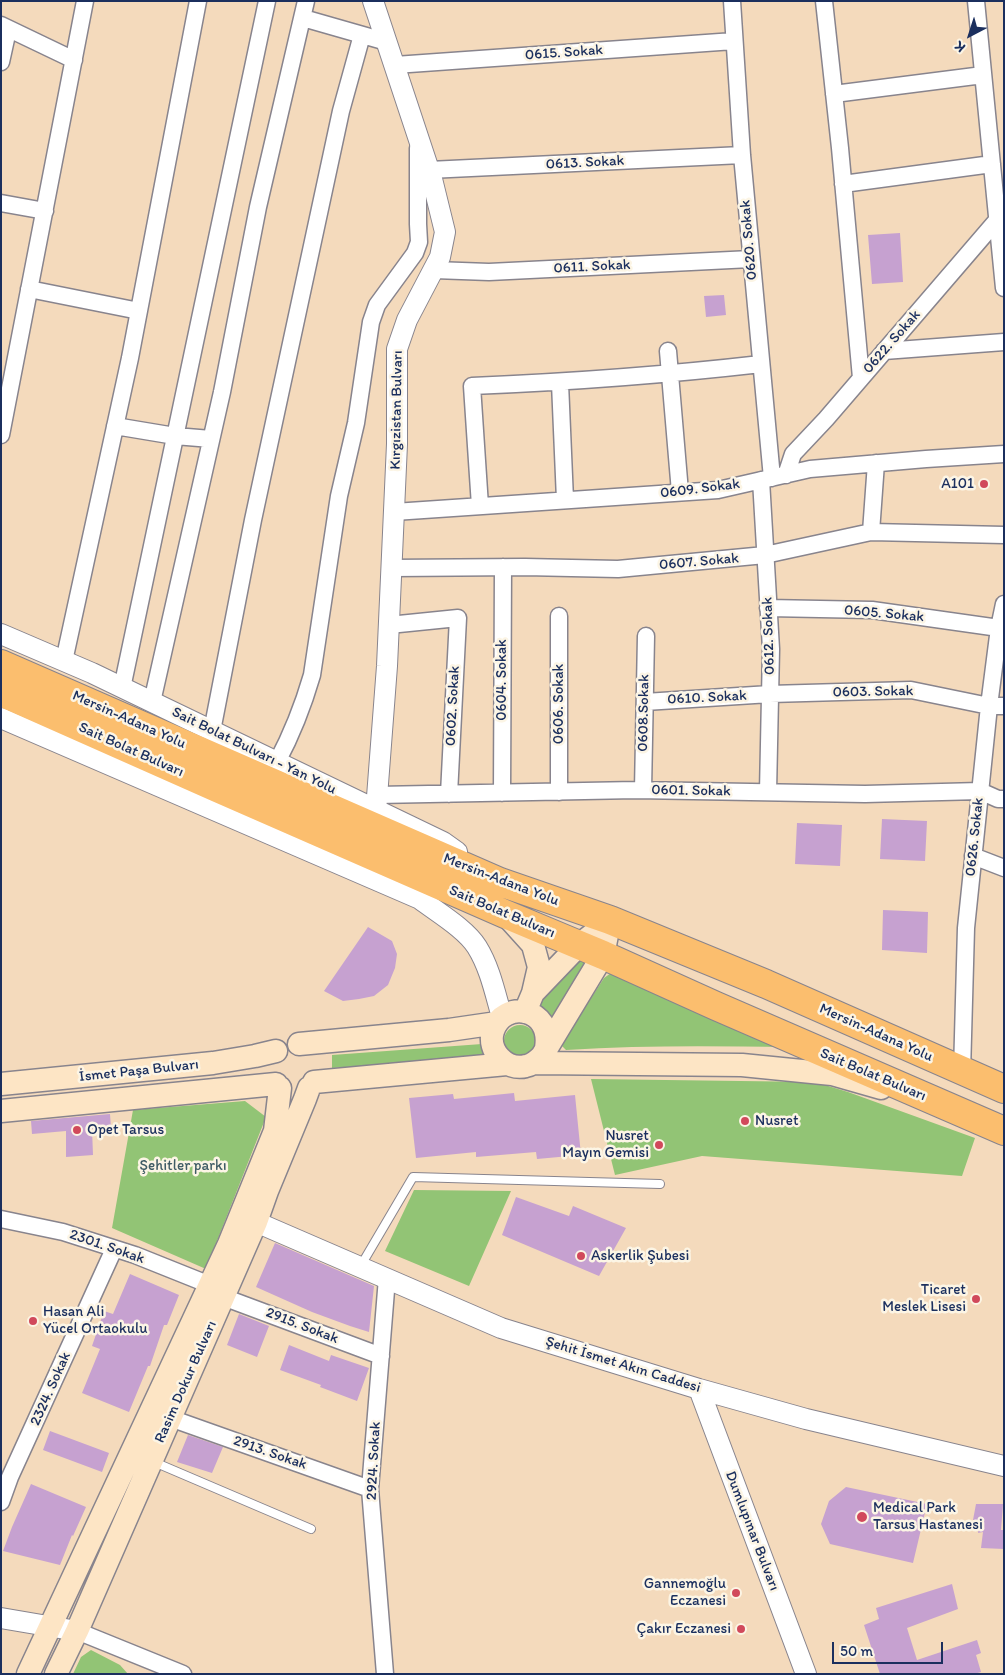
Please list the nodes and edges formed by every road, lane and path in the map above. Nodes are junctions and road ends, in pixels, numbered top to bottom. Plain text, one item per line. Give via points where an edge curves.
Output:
1 (85, 1) edge
2 (198, 1) edge
3 (267, 1) edge
4 (306, 1) edge
5 (732, 1) edge
6 (824, 1) edge
7 (976, 1) edge
8 (378, 2) edge
9 (303, 18) junction
10 (5, 27) edge
11 (362, 35) junction
12 (734, 41) junction
13 (387, 42) junction
14 (74, 60) junction
15 (1, 62) edge
16 (395, 65) junction
17 (983, 75) junction
18 (834, 94) junction
19 (418, 138) junction
20 (742, 155) junction
21 (992, 164) junction
22 (429, 170) junction
23 (843, 184) junction
24 (1, 203) edge
25 (45, 211) junction
26 (1000, 216) edge
27 (751, 259) junction
28 (434, 270) junction
29 (1004, 288) edge
30 (29, 289) junction
31 (139, 311) junction
32 (1004, 342) edge
33 (668, 351) dead end
34 (884, 351) junction
35 (761, 364) junction
36 (670, 374) junction
37 (861, 378) junction
38 (560, 383) junction
39 (115, 426) junction
40 (1, 435) edge
41 (175, 436) junction
42 (212, 439) junction
43 (1004, 454) edge
44 (876, 463) junction
45 (773, 478) junction
46 (680, 492) junction
47 (565, 500) junction
48 (480, 506) junction
49 (394, 512) junction
50 (871, 532) junction
51 (1004, 535) edge
52 (765, 556) junction
53 (503, 567) junction
54 (392, 568) junction
55 (1004, 604) edge
56 (768, 608) junction
57 (559, 616) dead end
58 (389, 625) junction
59 (999, 628) junction
60 (1, 634) edge
61 (646, 636) dead end
62 (1000, 652) edge
63 (64, 661) junction
64 (1, 664) edge
65 (122, 688) junction
66 (1, 692) edge
67 (770, 694) junction
68 (152, 702) junction
69 (645, 702) junction
70 (996, 706) edge
71 (1, 718) edge
72 (212, 731) junction
73 (277, 762) junction
74 (643, 790) junction
75 (559, 792) junction
76 (768, 792) junction
77 (980, 792) junction
78 (502, 793) junction
79 (449, 794) junction
80 (1004, 799) edge
81 (377, 803) junction
82 (973, 856) junction
83 (1004, 868) edge
84 (500, 882) junction
85 (505, 914) junction
86 (610, 920) junction
87 (591, 950) junction
88 (529, 1002) junction
89 (499, 1020) junction
90 (299, 1044) junction
91 (276, 1051) junction
92 (540, 1056) junction
93 (507, 1064) junction
94 (962, 1072) junction
95 (1, 1084) edge
96 (311, 1085) junction
97 (278, 1086) junction
98 (1004, 1089) edge
99 (952, 1109) junction
100 (1, 1111) edge
101 (1004, 1131) edge
102 (660, 1184) dead end
103 (1, 1219) edge
104 (256, 1222) junction
105 (114, 1249) junction
106 (360, 1267) junction
107 (387, 1278) junction
108 (217, 1291) junction
109 (381, 1356) junction
110 (699, 1389) junction
111 (170, 1418) junction
112 (152, 1461) junction
113 (1004, 1466) edge
114 (6, 1476) edge
115 (370, 1489) junction
116 (1, 1502) edge
117 (311, 1529) dead end
118 (1, 1618) edge
119 (51, 1627) junction
120 (77, 1631) junction
121 (28, 1674) edge
122 (56, 1674) edge
123 (183, 1674) edge
124 (385, 1674) edge
125 (806, 1674) edge

1 - 14 street
2 - 31 street
3 - 41 street
4 - 9 street
5 - 12 street, 0620. Sokak
6 - 18 street
7 - 17 street
8 - 13 street, Kırgızistan Bulvarı
9 - 11 street
9 - 42 street via 258,208
10 - 14 street
10 - 15 street
11 - 13 street
11 - 72 street via 342,111 255,510
12 - 16 street, 0615. Sokak
12 - 20 street, 0620. Sokak
13 - 16 street, Kırgızistan Bulvarı
14 - 25 street
16 - 19 street, Kırgızistan Bulvarı
17 - 18 street
17 - 21 street
18 - 23 street
19 - 22 street, Kırgızistan Bulvarı
19 - 73 street via 419,242 415,253 377,305 371,322 356,423 339,496 312,675 289,740
20 - 22 street, 0613. Sokak
20 - 27 street, 0620. Sokak
21 - 23 street
21 - 26 street
22 - 28 street, Kırgızistan Bulvarı via 445,232
23 - 37 street
24 - 25 street
25 - 30 street
26 - 29 street
26 - 34 street, 0622. Sokak
27 - 28 street, 0611. Sokak via 489,272
27 - 35 street, 0620. Sokak
28 - 49 street, Kırgızistan Bulvarı via 407,320 397,349
30 - 31 street
30 - 40 street
31 - 39 street
32 - 34 street
33 - 36 street
34 - 37 street, 0622. Sokak
35 - 36 street
35 - 45 street, 0620. Sokak
36 - 38 street
36 - 46 street
37 - 45 street, 0622. Sokak
38 - 47 street
38 - 48 street via 472,386
39 - 41 street
39 - 63 street
41 - 42 street
41 - 65 street
42 - 68 street
43 - 44 street, 0609. Sokak
44 - 45 street, 0609. Sokak via 810,469
44 - 50 street
45 - 46 street, 0609. Sokak via 718,490
45 - 52 street, 0612. Sokak
46 - 47 street, 0609. Sokak
47 - 48 street, 0609. Sokak
48 - 49 street, 0609. Sokak
49 - 54 street, Kırgızistan Bulvarı
50 - 51 street, 0607. Sokak
50 - 52 street, 0607. Sokak
52 - 53 street, 0607. Sokak via 618,570
52 - 56 street, 0612. Sokak
53 - 54 street, 0607. Sokak
53 - 78 street, 0604. Sokak
54 - 58 street, Kırgızistan Bulvarı
55 - 59 street, 0626. Sokak
56 - 59 street, 0605. Sokak via 872,610
56 - 67 street, 0612. Sokak
57 - 75 street, 0606. Sokak
58 - 79 street, 0602. Sokak via 458,618
58 - 81 street, Kırgızistan Bulvarı
59 - 62 street, 0626. Sokak
60 - 63 street, Sait Bolat Bulvarı - Yan Yolu
61 - 69 street, 0608.Sokak
62 - 70 street, 0626. Sokak
63 - 65 street, Sait Bolat Bulvarı - Yan Yolu
64 - 84 highway, Mersin-Adana Yolu
65 - 68 street, Sait Bolat Bulvarı - Yan Yolu
66 - 85 highway, Sait Bolat Bulvarı
67 - 69 street, 0610. Sokak
67 - 70 street, 0603. Sokak via 912,690
67 - 76 street, 0612. Sokak
68 - 72 street, Sait Bolat Bulvarı - Yan Yolu
69 - 74 street, 0608.Sokak
70 - 77 street, 0626. Sokak
71 - 89 street via 420,899 454,924 476,946 488,970
72 - 73 street, Sait Bolat Bulvarı - Yan Yolu
73 - 81 street, Sait Bolat Bulvarı - Yan Yolu
74 - 75 street, 0601. Sokak
74 - 76 street, 0601. Sokak
75 - 78 street, 0601. Sokak
76 - 77 street, 0601. Sokak
77 - 80 street, 0601. Sokak
77 - 82 street, 0626. Sokak
78 - 79 street, 0601. Sokak
79 - 81 street, 0601. Sokak
81 - 84 street, Sait Bolat Bulvarı - Yan Yolu via 443,842
82 - 83 street
82 - 94 street, 0626. Sokak via 966,928
84 - 86 highway, Mersin-Adana Yolu
85 - 87 highway, Sait Bolat Bulvarı
85 - 88 main road via 533,945 539,967
86 - 87 main road
86 - 94 highway, Mersin-Adana Yolu via 766,984
87 - 88 main road
87 - 92 main road
87 - 99 highway, Sait Bolat Bulvarı
88 - 89 main road
88 - 92 main road via 534,1015 546,1029 548,1039
89 - 90 main road via 449,1030
89 - 93 main road via 492,1032 492,1041 499,1059
90 - 91 main road via 283,1046
90 - 96 main road via 312,1052 316,1059 317,1074
91 - 95 main road, İsmet Paşa Bulvarı via 213,1063
91 - 97 main road via 271,1057 269,1073
92 - 93 main road via 526,1066
92 - 99 main road via 742,1065 832,1074
93 - 96 main road
94 - 98 highway, Mersin-Adana Yolu
96 - 97 main road via 293,1093
96 - 104 main road, Rasim Dokur Bulvarı
97 - 100 main road, İsmet Paşa Bulvarı
97 - 108 main road via 275,1131 229,1244
99 - 101 highway, Sait Bolat Bulvarı
102 - 106 lane via 413,1177
103 - 105 street, 2301. Sokak via 63,1232
104 - 106 street, Şehit İsmet Akın Caddesi
104 - 108 main road, Rasim Dokur Bulvarı
105 - 108 street, 2301. Sokak
105 - 114 street, 2324. Sokak
106 - 107 street, Şehit İsmet Akın Caddesi
107 - 109 street, 2924. Sokak
107 - 110 street, Şehit İsmet Akın Caddesi via 501,1328
108 - 109 street, 2915. Sokak
108 - 111 main road, Rasim Dokur Bulvarı
108 - 119 main road
109 - 115 street, 2924. Sokak
110 - 113 street, Şehit İsmet Akın Caddesi via 806,1419
110 - 125 street, Dumlupınar Bulvarı
111 - 112 main road, Rasim Dokur Bulvarı
111 - 115 street, 2913. Sokak
112 - 117 lane
112 - 120 main road, Rasim Dokur Bulvarı
114 - 116 street, 2324. Sokak
115 - 124 street, 2924. Sokak
118 - 119 street
119 - 120 street
119 - 121 main road
120 - 122 main road, Rasim Dokur Bulvarı
120 - 123 street

